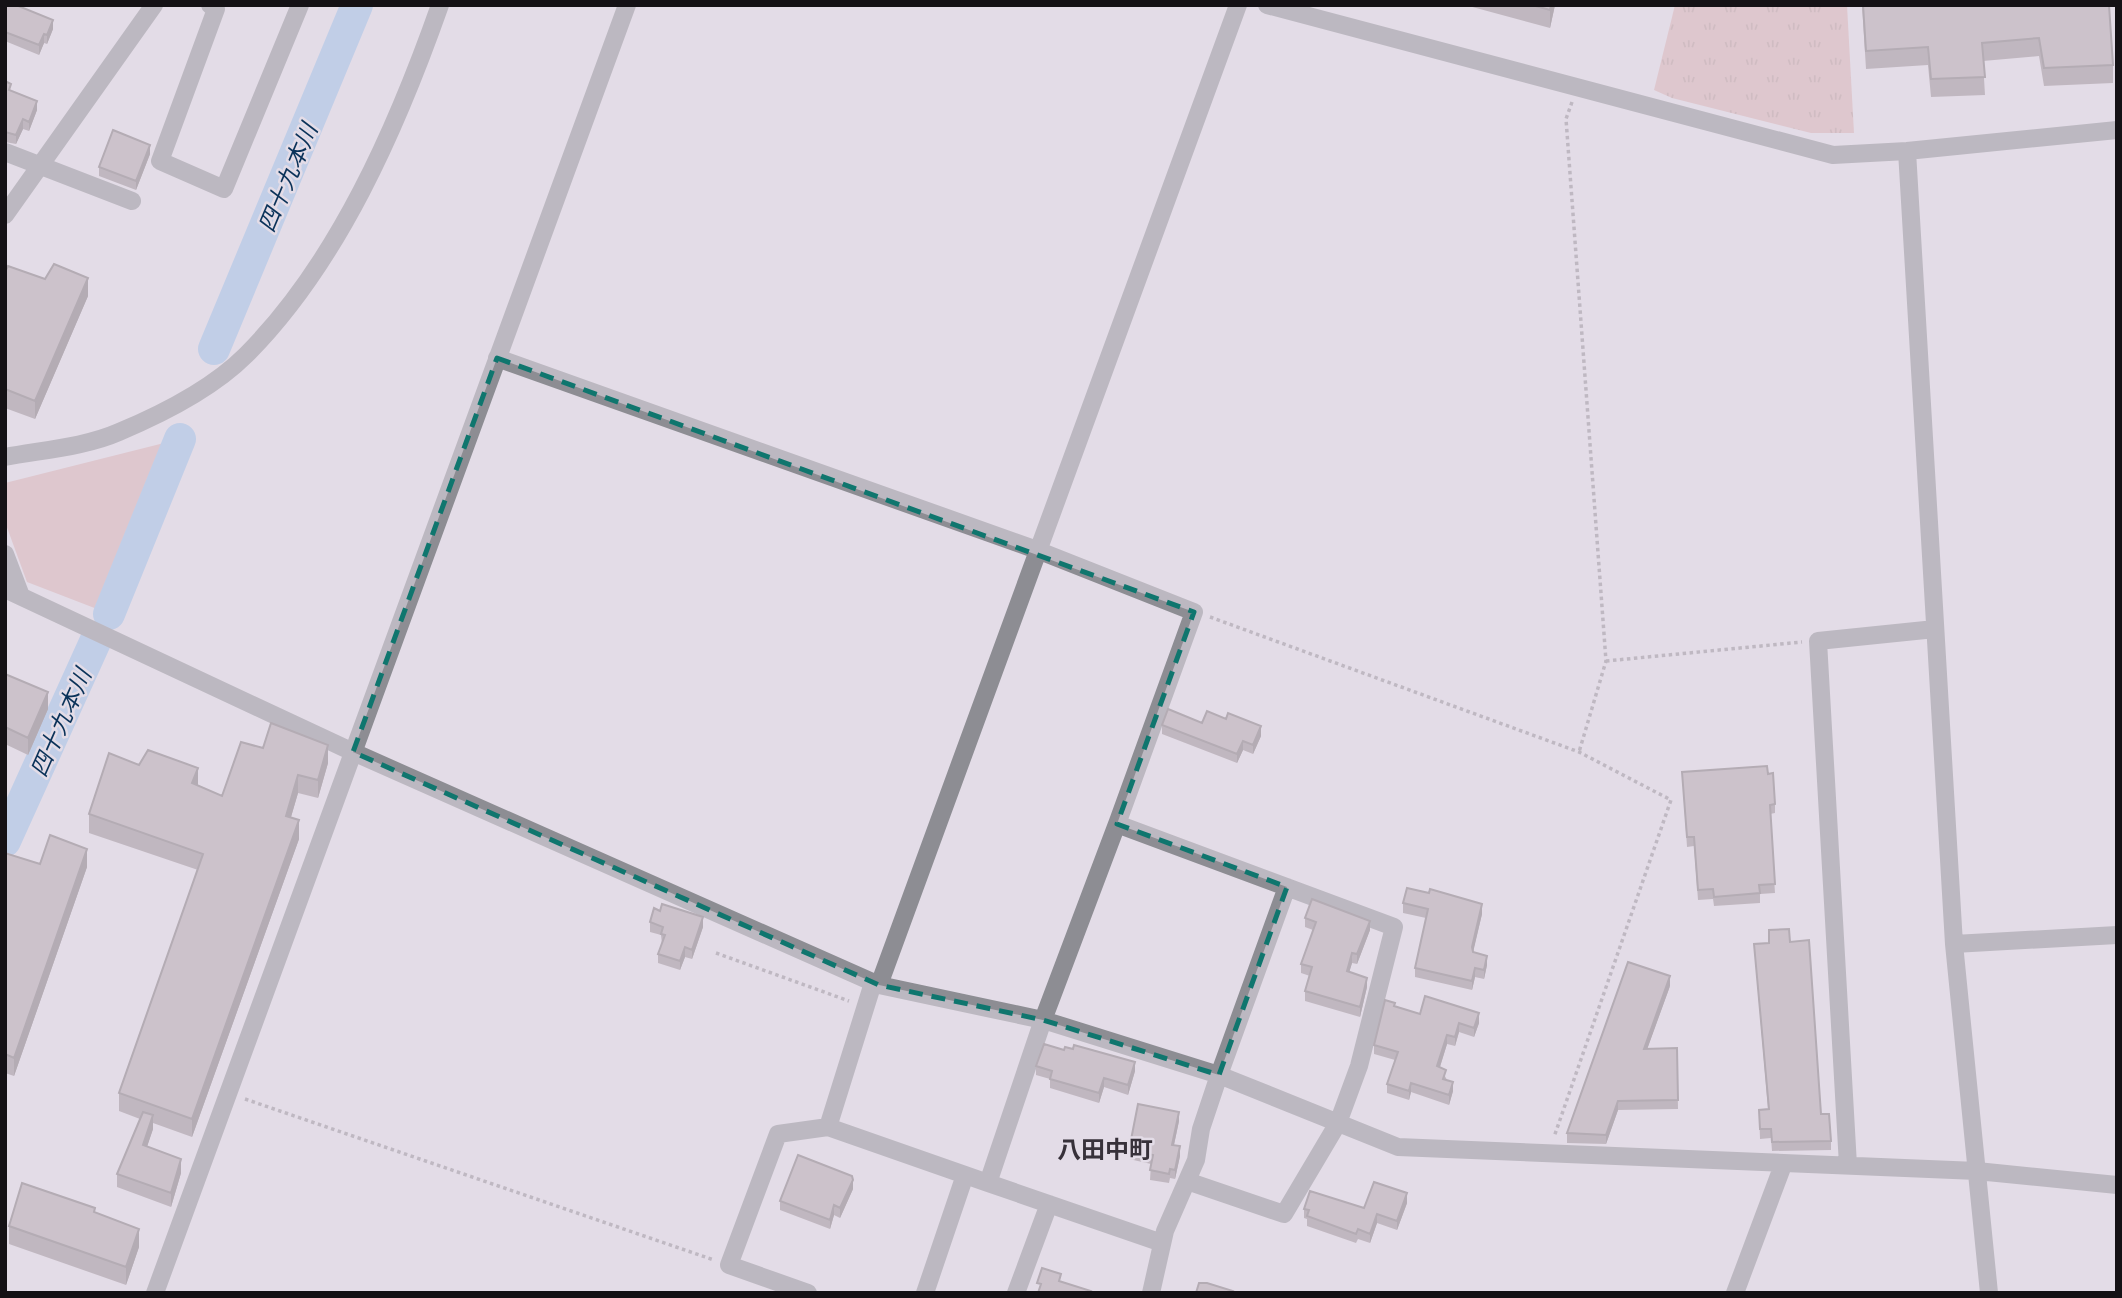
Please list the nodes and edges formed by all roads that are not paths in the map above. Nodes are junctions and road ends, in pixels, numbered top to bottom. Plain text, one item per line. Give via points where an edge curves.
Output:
1 (154, 5) edge
2 (210, 5) edge
3 (300, 5) edge
4 (440, 5) edge
5 (627, 5) edge
6 (1238, 5) edge
7 (1268, 5) edge
8 (2117, 130) edge
9 (1907, 151) junction
10 (5, 152) edge
11 (40, 165) junction
12 (132, 201) dead end
13 (5, 215) edge
14 (497, 358) junction
15 (5, 457) edge
16 (1037, 550) junction
17 (5, 554) edge
18 (13, 593) edge
19 (1934, 629) junction
20 (353, 752) junction
21 (1116, 824) junction
22 (1287, 887) junction
23 (2117, 935) edge
24 (1954, 944) junction
25 (876, 984) junction
26 (1043, 1020) junction
27 (1219, 1075) junction
28 (1338, 1123) junction
29 (828, 1127) junction
30 (1783, 1165) junction
31 (1848, 1165) junction
32 (1977, 1171) junction
33 (965, 1175) junction
34 (1187, 1181) junction
35 (988, 1183) junction
36 (2117, 1185) edge
37 (1049, 1204) junction
38 (1162, 1243) junction
39 (155, 1293) edge
40 (808, 1293) edge
41 (925, 1293) edge
42 (1016, 1293) edge
43 (1151, 1293) edge
44 (1735, 1293) edge
45 (1989, 1293) edge

1 - 11 street
2 - 3 street via 216,9 160,161 224,189
4 - 15 street via 396,115 322,261 245,357 169,407 117,433
5 - 14 street
6 - 16 street
7 - 9 street via 1833,155
8 - 9 street
9 - 19 street
10 - 11 street
11 - 12 street
11 - 13 street
14 - 16 street
14 - 20 street
16 - 21 street via 1194,612
16 - 25 street
17 - 18 street
18 - 20 street
19 - 24 street
19 - 31 street via 1818,641
20 - 25 street
20 - 39 street
21 - 22 street
21 - 26 street
22 - 27 street
22 - 28 street via 1394,927 1359,1066
23 - 24 street
24 - 32 street
25 - 26 street
25 - 29 street
26 - 27 street
26 - 35 street
27 - 28 street
27 - 34 street
28 - 30 street via 1398,1147
28 - 34 street via 1284,1214
29 - 33 street
29 - 40 street via 778,1135 729,1265
30 - 31 street
30 - 44 street
31 - 32 street
32 - 36 street
32 - 45 street
33 - 35 street
33 - 41 street
34 - 38 street
35 - 37 street
37 - 38 street
37 - 42 street
38 - 43 street

